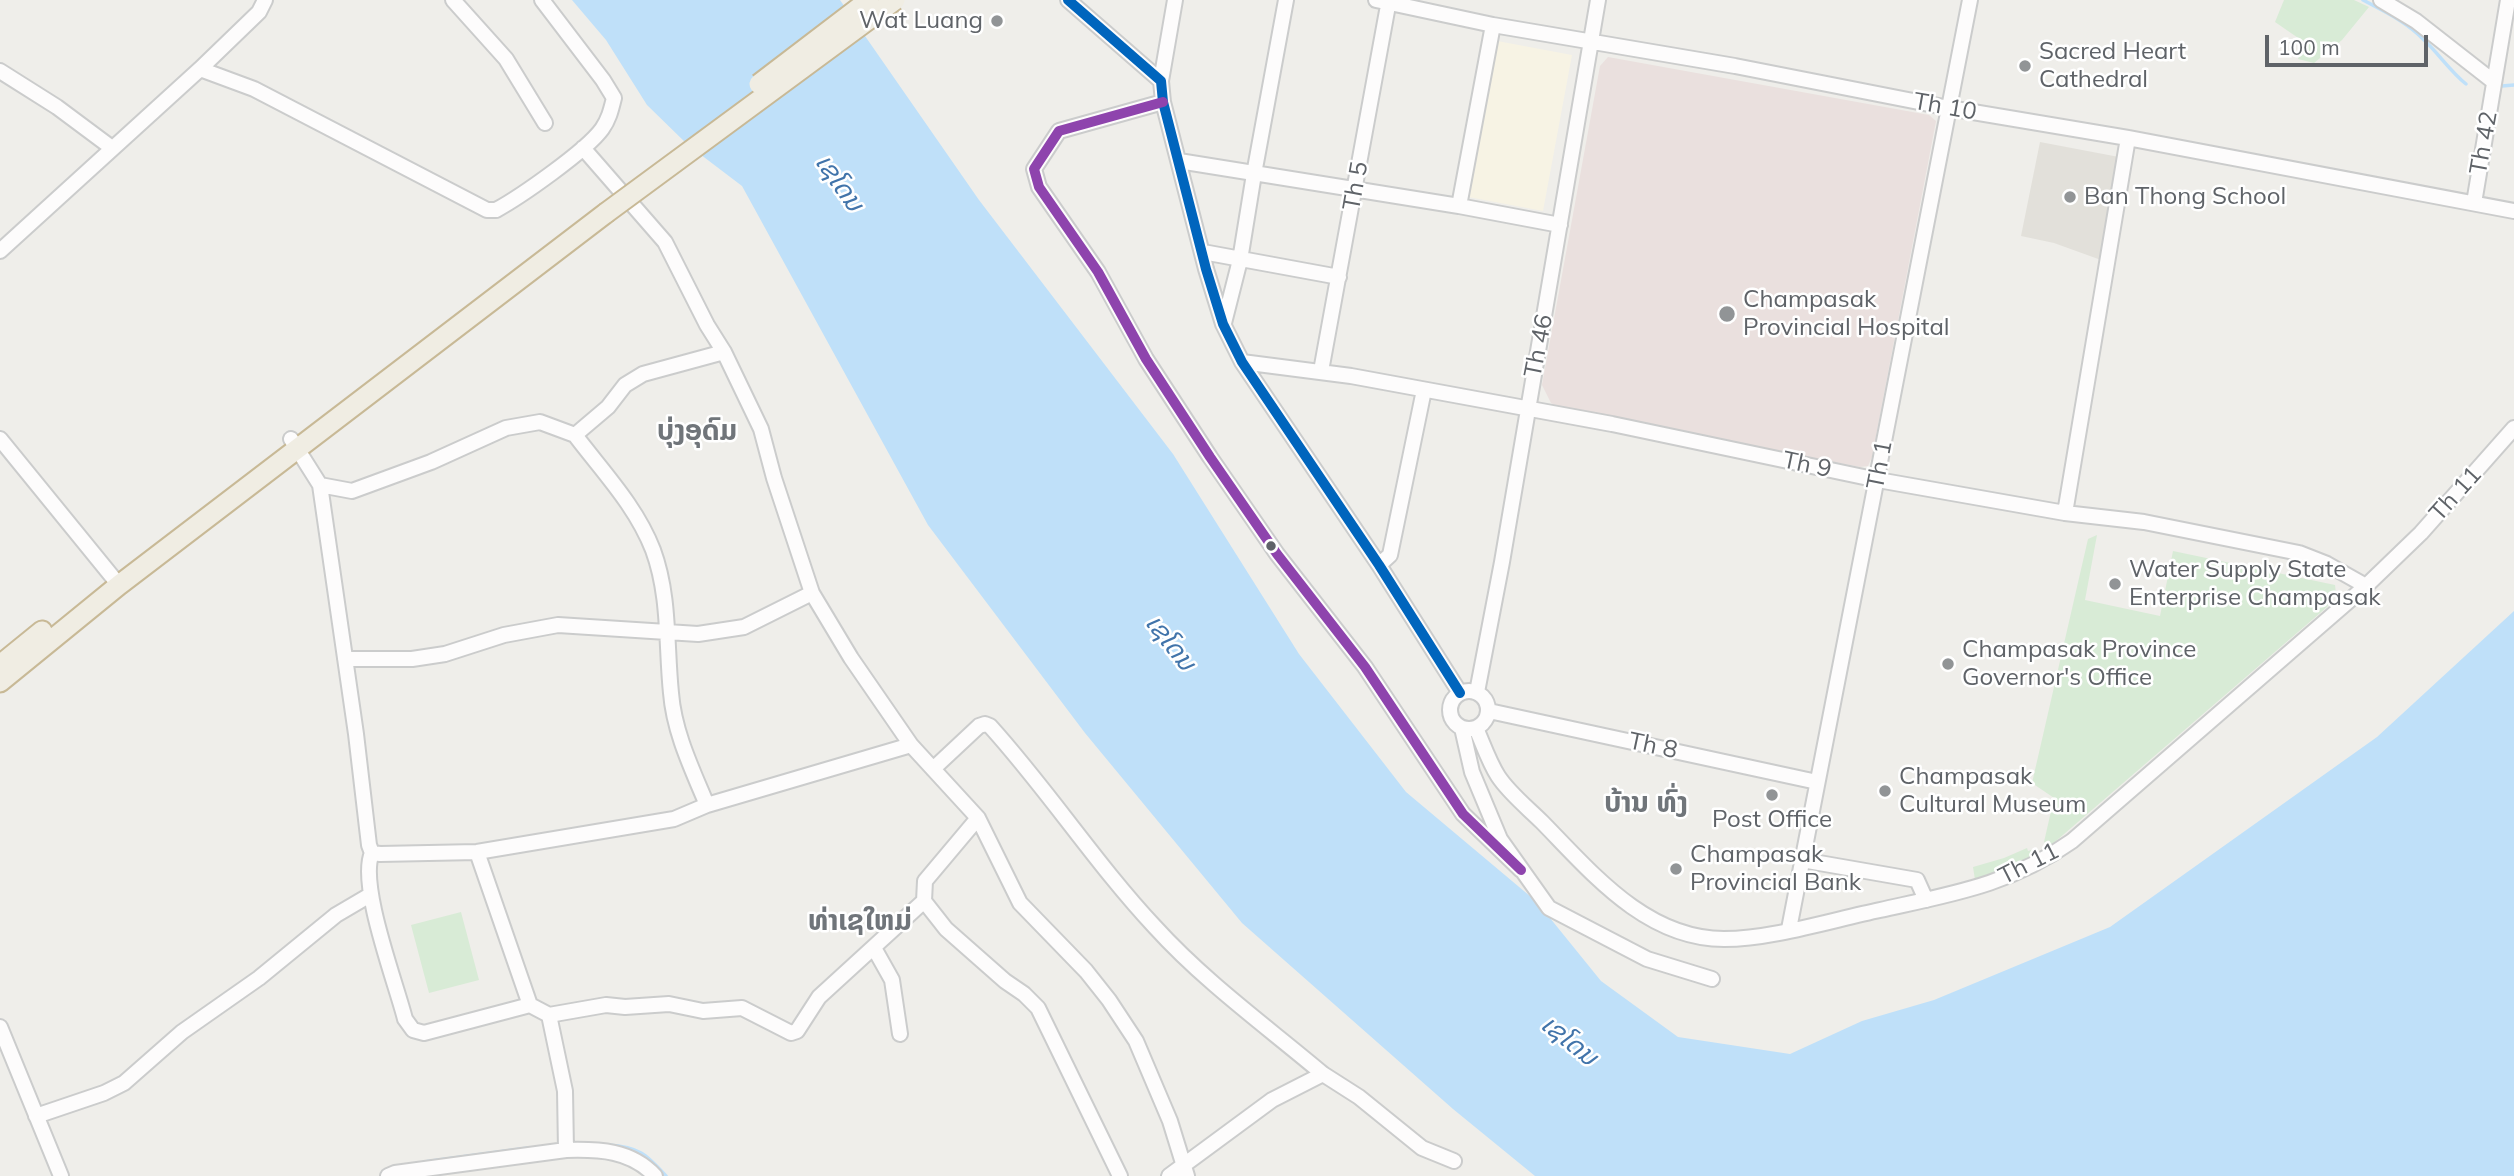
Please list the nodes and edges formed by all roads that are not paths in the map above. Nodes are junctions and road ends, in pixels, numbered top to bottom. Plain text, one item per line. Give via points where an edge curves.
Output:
1 (266, 0) edge
2 (453, 0) edge
3 (542, 0) edge
4 (869, 0) edge
5 (895, 0) edge
6 (1068, 0) edge
7 (1175, 0) edge
8 (1286, 0) edge
9 (1598, 0) edge
10 (1970, 0) edge
11 (2381, 0) edge
12 (2508, 0) edge
13 (1385, 1) edge
14 (1493, 25) junction
15 (1591, 43) junction
16 (200, 69) junction
17 (0, 71) edge
18 (1161, 82) junction
19 (2494, 82) junction
20 (1163, 102) junction
21 (1949, 108) junction
22 (545, 124) dead end
23 (2128, 138) junction
24 (112, 148) junction
25 (583, 148) junction
26 (1179, 161) junction
27 (1254, 174) junction
28 (1355, 190) junction
29 (2474, 203) junction
30 (1459, 206) junction
31 (602, 209) junction
32 (2514, 211) edge
33 (1560, 225) junction
34 (0, 251) edge
35 (1203, 252) junction
36 (1240, 260) junction
37 (1339, 277) junction
38 (1223, 324) junction
39 (724, 352) junction
40 (1242, 362) junction
41 (1321, 371) junction
42 (1424, 390) junction
43 (1527, 408) junction
44 (2514, 428) edge
45 (575, 435) junction
46 (0, 439) edge
47 (295, 444) junction
48 (1878, 480) junction
49 (320, 485) junction
50 (2065, 513) junction
51 (1379, 565) junction
52 (115, 581) junction
53 (2366, 586) junction
54 (813, 593) junction
55 (668, 631) junction
56 (345, 659) junction
57 (0, 664) edge
58 (0, 682) edge
59 (1476, 692) junction
60 (1460, 693) junction
61 (1489, 711) junction
62 (1469, 728) junction
63 (911, 745) junction
64 (933, 769) junction
65 (1817, 782) junction
66 (707, 805) junction
67 (978, 818) junction
68 (477, 852) junction
69 (372, 853) junction
70 (1802, 860) junction
71 (1521, 870) junction
72 (370, 895) junction
73 (1926, 900) junction
74 (924, 901) junction
75 (1789, 929) junction
76 (874, 948) junction
77 (1712, 979) dead end
78 (530, 1005) junction
79 (549, 1015) junction
80 (900, 1034) dead end
81 (2, 1037) edge
82 (1323, 1074) junction
83 (36, 1116) junction
84 (566, 1150) junction
85 (1454, 1161) dead end
86 (1186, 1171) edge
87 (61, 1176) edge
88 (388, 1176) edge
89 (655, 1176) edge
90 (1120, 1176) edge
91 (1169, 1176) edge

1 - 16 street
2 - 22 street via 506,59
3 - 25 street via 614,98 601,131
4 - 31 highway, bridge
5 - 31 highway, bridge
6 - 18 street
7 - 18 street
8 - 27 street
9 - 15 street, Th 46
10 - 21 street, Th 1
11 - 19 street via 2416,21
12 - 19 street, Th 42
13 - 14 street, Th 10
13 - 28 street, Th 5
14 - 15 street, Th 10
14 - 30 street
15 - 21 street, Th 10
15 - 33 street, Th 46
16 - 24 street
16 - 25 street via 254,89 487,210 506,205
17 - 24 street
18 - 20 street
19 - 29 street, Th 42
20 - 26 street
20 - 71 street via 1059,131 1034,169 1039,187 1098,272 1146,359 1278,554 1364,667 1463,814
21 - 23 street, Th 10
21 - 48 street, Th 1
23 - 29 street, Th 10
23 - 50 street
24 - 34 street
25 - 39 street via 665,242
26 - 27 street
26 - 35 street
27 - 28 street
27 - 36 street
28 - 30 street
28 - 37 street, Th 5
29 - 32 street, Th 10
30 - 33 street
31 - 47 highway
33 - 43 street, Th 46
35 - 36 street
35 - 38 street
36 - 37 street
36 - 38 street
37 - 41 street, Th 5
38 - 40 street
39 - 45 street via 643,374 625,385 608,407
39 - 54 street via 761,429
40 - 41 street, Th 9
40 - 51 street
41 - 42 street, Th 9
42 - 43 street, Th 9
42 - 51 street via 1390,555
43 - 48 street, Th 9
43 - 59 street, Th 46
44 - 53 street, Th 11 via 2421,533
45 - 49 street via 540,422 506,428 352,491
45 - 55 street via 644,528 663,585
46 - 52 street
47 - 49 street
47 - 52 highway
48 - 50 street, Th 9
48 - 65 street, Th 1
49 - 56 street
50 - 53 street, Th 9 via 2144,522 2300,553
51 - 60 street
52 - 57 highway
52 - 58 highway
53 - 73 street, Th 11 via 2046,860 2001,881
54 - 55 street via 744,627 698,634
54 - 63 street
55 - 56 street via 558,625 434,656
55 - 66 street via 676,723
56 - 69 street
59 - 60 street
59 - 61 street via 1485,698
60 - 62 street via 1450,712 1456,724
61 - 62 street via 1486,720
61 - 65 street, Th 8
62 - 71 street via 1472,772 1500,839
62 - 75 street, Th 11 via 1498,777 1636,910 1665,926 1723,939
63 - 64 street
63 - 66 street
64 - 67 street
64 - 82 street via 979,726 990,726 1161,935 1190,965
65 - 70 street, Th 1
66 - 68 street via 674,819
67 - 74 street via 925,881
67 - 86 street via 1020,903 1086,971 1136,1041
68 - 69 street
68 - 78 street
69 - 72 street
70 - 73 street via 1917,880
70 - 75 street, Th 1
71 - 77 street via 1549,908 1647,959
72 - 78 street via 405,1019 413,1030 424,1033
72 - 83 street via 336,915 124,1083
73 - 75 street, Th 11
74 - 76 street
74 - 90 street via 946,929 1038,1008
76 - 79 street via 819,997 797,1031 742,1008 606,1004
76 - 80 street via 892,980
78 - 79 street
79 - 84 street via 565,1091
81 - 83 street
82 - 85 street via 1422,1148
82 - 86 street via 1272,1100
83 - 87 street
84 - 88 street
84 - 89 street via 630,1156
86 - 91 street

